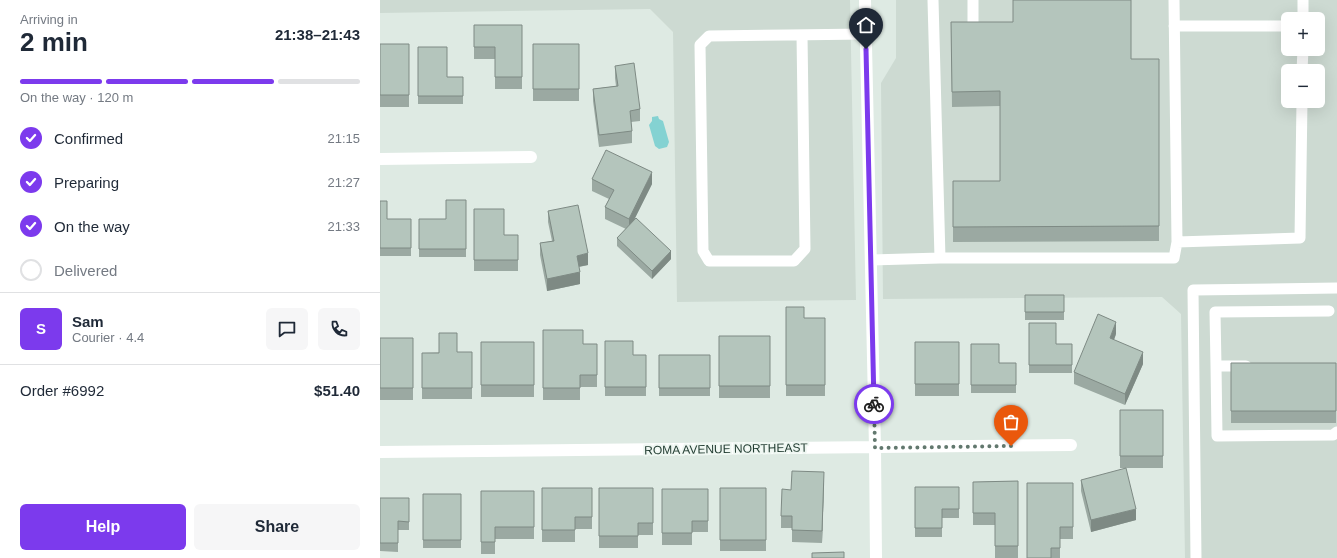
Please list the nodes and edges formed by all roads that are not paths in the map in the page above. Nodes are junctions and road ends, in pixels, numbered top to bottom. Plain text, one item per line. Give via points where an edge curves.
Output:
1 (865, 0) edge
2 (933, 0) edge
3 (973, 0) edge
4 (1174, 0) edge
5 (1303, 0) edge
6 (1303, 12) edge
7 (1174, 26) junction
8 (1281, 26) edge
9 (973, 32) edge
10 (866, 34) junction
11 (802, 35) junction
12 (1302, 108) edge
13 (531, 157) dead end
14 (380, 159) edge
15 (1178, 242) junction
16 (940, 258) junction
17 (871, 260) junction
18 (1337, 288) edge
19 (1329, 311) dead end
20 (1216, 366) junction
21 (1254, 366) edge
22 (1337, 432) edge
23 (1071, 445) dead end
24 (875, 448) junction
25 (380, 452) edge
26 (876, 558) edge
27 (1196, 558) edge

1 - 10 street
2 - 16 lane
3 - 9 lane
4 - 7 lane
5 - 6 lane
7 - 8 lane
7 - 15 lane
10 - 11 lane
10 - 17 street
11 - 11 lane via 710,36 700,45 703,252 709,262 794,261 805,249
12 - 15 lane via 1300,238
13 - 14 street
15 - 16 lane via 1174,258
16 - 17 lane
17 - 24 street
18 - 27 lane via 1193,290
19 - 20 lane via 1215,312
20 - 21 lane
20 - 22 lane via 1217,436 1333,435
23 - 24 street, ROMA AVENUE NORTHEAST
24 - 25 street, ROMA AVENUE NORTHEAST
24 - 26 street

